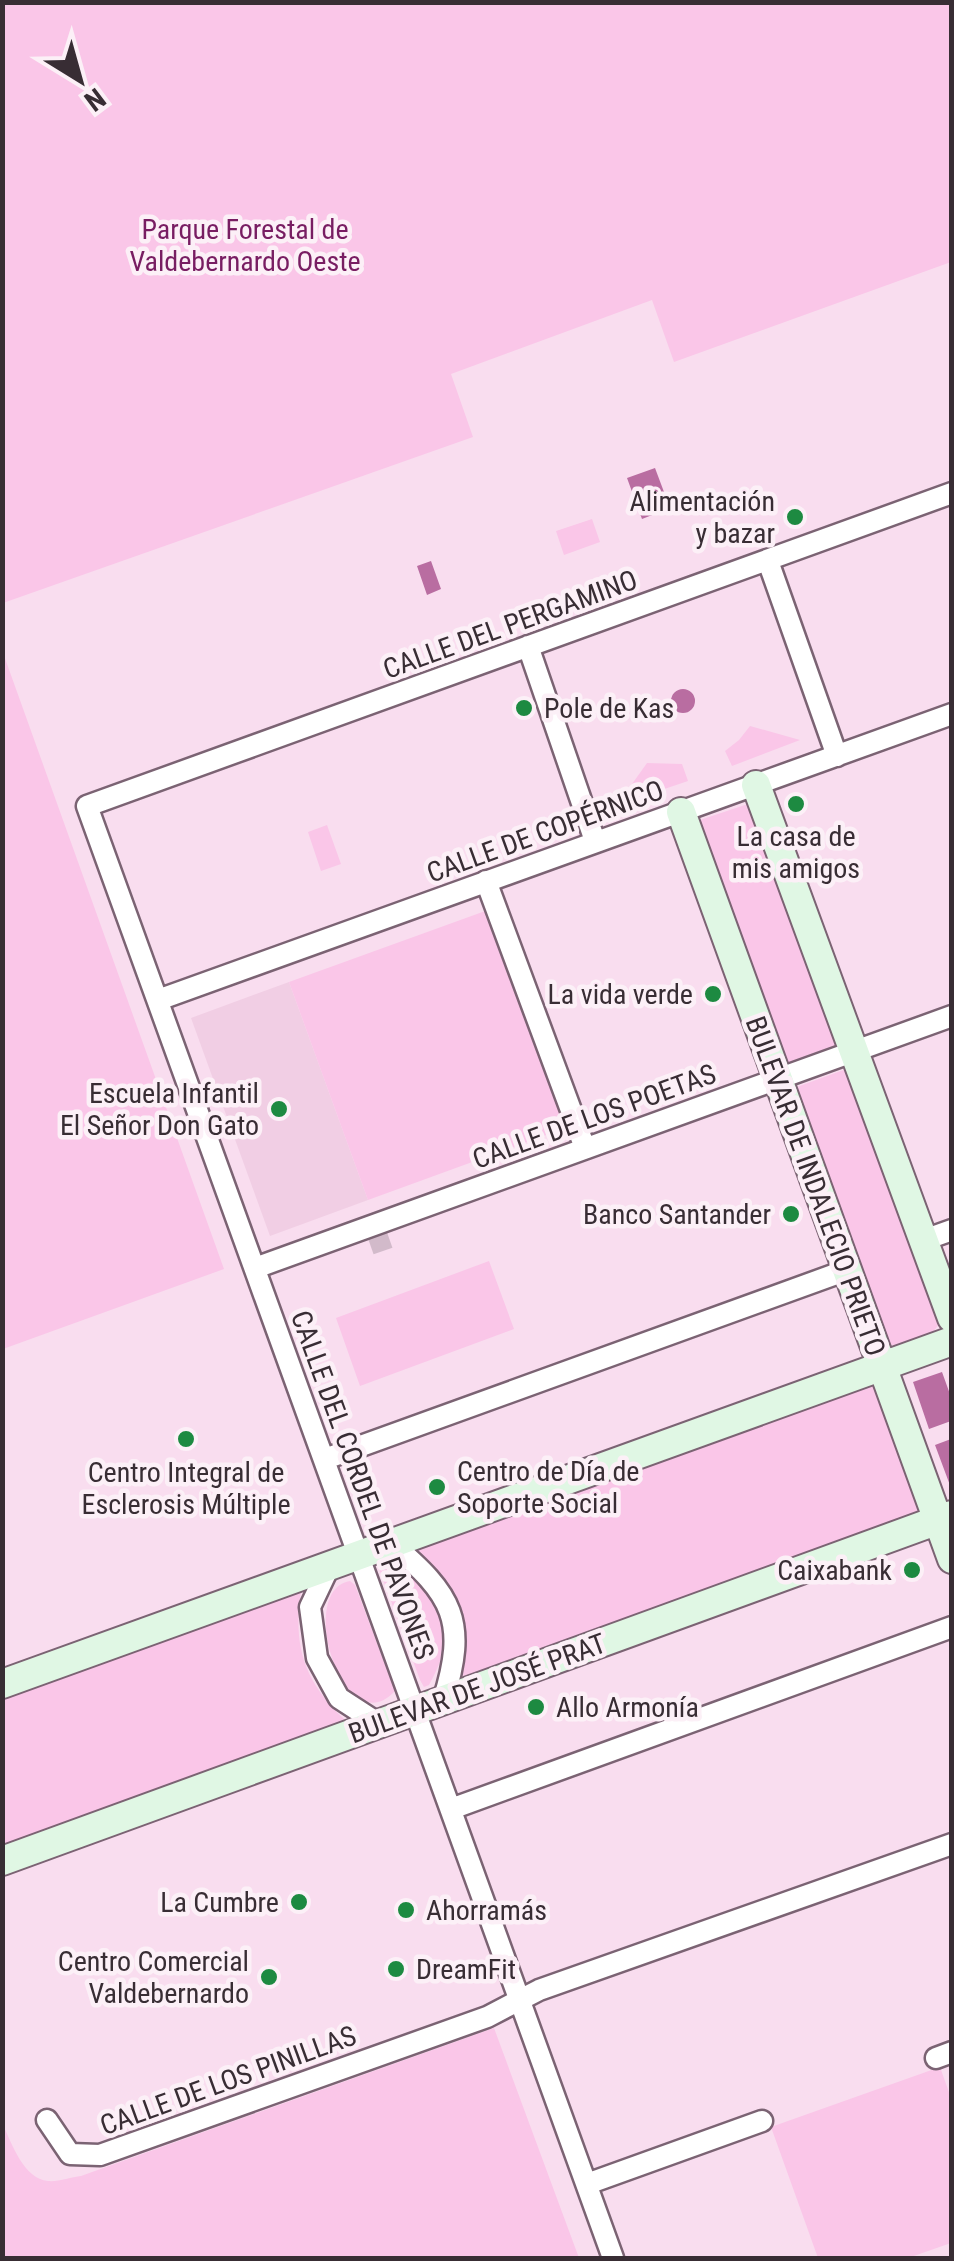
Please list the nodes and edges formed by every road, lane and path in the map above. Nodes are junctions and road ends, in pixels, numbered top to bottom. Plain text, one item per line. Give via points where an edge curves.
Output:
1 (952, 493) edge
2 (768, 561) junction
3 (528, 646) junction
4 (950, 720) edge
5 (837, 756) junction
6 (756, 785) junction
7 (87, 806) joint
8 (681, 812) junction
9 (595, 841) junction
10 (486, 881) junction
11 (158, 1000) junction
12 (952, 1016) edge
13 (855, 1051) junction
14 (778, 1079) junction
15 (585, 1148) junction
16 (952, 1230) edge
17 (924, 1240) junction
18 (255, 1268) junction
19 (847, 1270) junction
20 (952, 1318) edge
21 (952, 1341) edge
22 (882, 1367) junction
23 (326, 1459) junction
24 (945, 1517) edge
25 (391, 1543) junction
26 (360, 1555) junction
27 (952, 1559) edge
28 (329, 1566) junction
29 (952, 1628) edge
30 (2, 1684) edge
31 (443, 1701) junction
32 (416, 1712) junction
33 (379, 1724) junction
34 (451, 1809) junction
35 (952, 1844) edge
36 (2, 1861) edge
37 (520, 1998) junction
38 (762, 2121) dead end
39 (586, 2184) junction
40 (613, 2258) edge

1 - 2 street, CALLE DEL PERGAMINO
2 - 3 street, CALLE DEL PERGAMINO
2 - 5 street
3 - 7 street, CALLE DEL PERGAMINO
3 - 9 street
4 - 5 street, CALLE DE COPÉRNICO
5 - 6 street, CALLE DE COPÉRNICO
6 - 8 street, CALLE DE COPÉRNICO
6 - 13 street
7 - 11 street, CALLE DEL CORDEL DE PAVONES
8 - 9 street, CALLE DE COPÉRNICO
8 - 14 street, BULEVAR DE INDALECIO PRIETO
9 - 10 street, CALLE DE COPÉRNICO
10 - 11 street, CALLE DE COPÉRNICO
10 - 15 street
11 - 18 street, CALLE DEL CORDEL DE PAVONES
12 - 13 street, CALLE DE LOS POETAS
13 - 14 street, CALLE DE LOS POETAS
13 - 17 street
14 - 15 street, CALLE DE LOS POETAS
14 - 19 street, BULEVAR DE INDALECIO PRIETO
15 - 18 street, CALLE DE LOS POETAS via 375,1230
16 - 17 street
17 - 20 street
18 - 23 street, CALLE DEL CORDEL DE PAVONES
19 - 22 street, BULEVAR DE INDALECIO PRIETO
19 - 23 street
21 - 22 street
22 - 24 street, BULEVAR DE INDALECIO PRIETO
22 - 25 street
23 - 26 street, CALLE DEL CORDEL DE PAVONES
24 - 27 street, BULEVAR DE INDALECIO PRIETO
24 - 31 street, BULEVAR DE JOSÉ PRAT
25 - 26 street
25 - 31 street via 421,1568 450,1611 456,1638
26 - 28 street
26 - 32 street, CALLE DEL CORDEL DE PAVONES
28 - 30 street
28 - 33 street via 310,1607 317,1658 339,1698
29 - 34 street
31 - 32 street, BULEVAR DE JOSÉ PRAT
32 - 33 street, BULEVAR DE JOSÉ PRAT
32 - 34 street, CALLE DEL CORDEL DE PAVONES
33 - 36 street, BULEVAR DE JOSÉ PRAT
34 - 37 street, CALLE DEL CORDEL DE PAVONES
35 - 37 street, CALLE DE LOS PINILLAS
37 - 37 street, CALLE DE LOS PINILLAS via 485,2003 94,2145 79,2144 48,2120 70,2154 100,2156 488,2017
37 - 39 street, CALLE DEL CORDEL DE PAVONES
38 - 39 street
39 - 40 street, CALLE DEL CORDEL DE PAVONES

